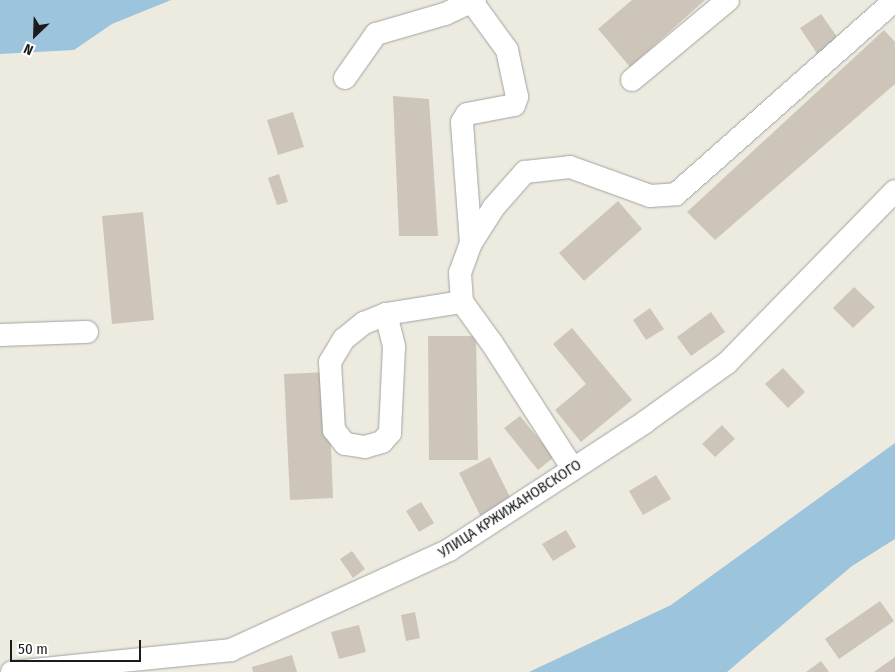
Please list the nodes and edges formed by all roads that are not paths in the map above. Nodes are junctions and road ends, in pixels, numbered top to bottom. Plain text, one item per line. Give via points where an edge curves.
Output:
1 (728, 0) edge
2 (895, 0) edge
3 (473, 1) edge
4 (345, 78) dead end
5 (632, 80) dead end
6 (895, 191) edge
7 (470, 243) junction
8 (462, 302) junction
9 (386, 314) junction
10 (87, 332) dead end
11 (0, 335) edge
12 (572, 469) junction
13 (12, 672) edge

1 - 5 street
2 - 7 street via 676,194 650,196 570,168 525,172 494,207
3 - 4 street via 445,14 376,34
3 - 7 street via 507,50 517,97 514,105 467,114 462,122
6 - 12 street, УЛИЦА КРЖИЖАНОВСКОГО via 727,363
7 - 8 street via 460,273
8 - 9 street
8 - 12 street
9 - 9 street via 364,323 344,339 330,362 334,430 345,444 365,447 382,442 390,433 394,347
10 - 11 street
12 - 13 street, УЛИЦА КРЖИЖАНОВСКОГО via 449,550 231,650

